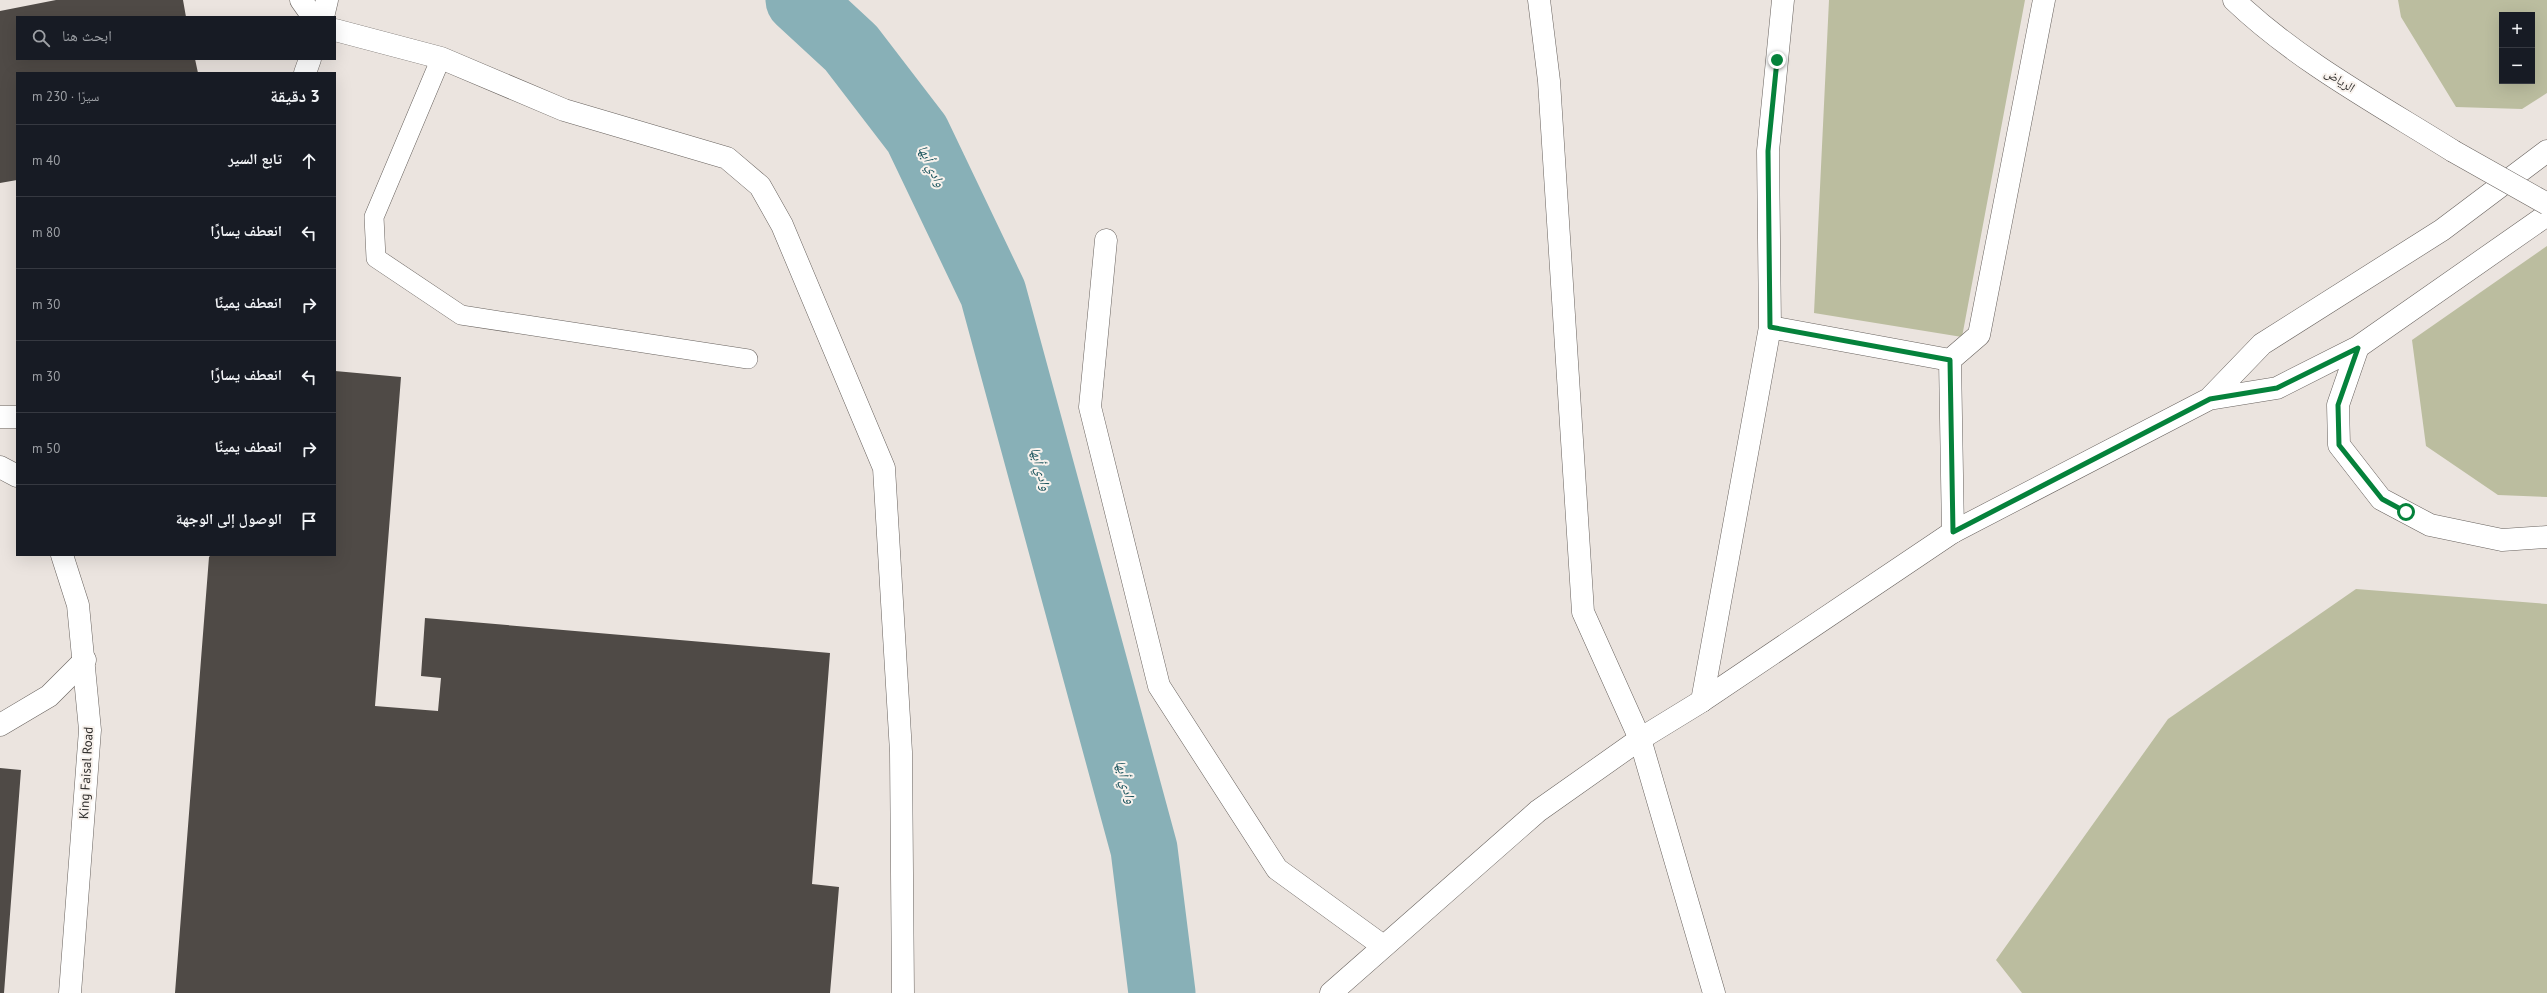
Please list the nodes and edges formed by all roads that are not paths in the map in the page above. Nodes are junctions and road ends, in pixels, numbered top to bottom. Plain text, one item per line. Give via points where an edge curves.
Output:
1 (300, 0) edge
2 (327, 0) edge
3 (1539, 0) edge
4 (1783, 0) edge
5 (2044, 0) edge
6 (2234, 0) edge
7 (312, 16) edge
8 (323, 16) edge
9 (336, 30) edge
10 (441, 58) junction
11 (310, 60) edge
12 (305, 72) edge
13 (2547, 151) edge
14 (2547, 204) edge
15 (2547, 215) edge
16 (1106, 240) dead end
17 (1770, 327) junction
18 (2358, 348) junction
19 (748, 359) dead end
20 (1950, 360) junction
21 (2210, 399) junction
22 (16, 417) edge
23 (0, 418) edge
24 (0, 467) edge
25 (16, 475) edge
26 (1953, 532) junction
27 (2547, 537) edge
28 (62, 556) edge
29 (85, 660) junction
30 (1702, 701) junction
31 (0, 725) edge
32 (1640, 739) junction
33 (1383, 946) junction
34 (70, 993) edge
35 (904, 993) edge
36 (1331, 993) edge
37 (1714, 993) edge

1 - 7 street
2 - 8 street
3 - 32 street via 1549,81 1583,612
4 - 17 street via 1768,151
5 - 20 street via 1979,335
6 - 14 street, الرياض, bridge via 2253,18 2334,77 2453,151
9 - 10 street
10 - 19 lane via 374,217 376,258 461,315
10 - 35 street via 564,110 727,158 760,186 782,225 884,468 901,752
11 - 12 street
13 - 21 street via 2442,230 2262,344
15 - 18 street
16 - 33 street via 1090,407 1159,686 1277,869
17 - 20 street
17 - 30 street
18 - 21 street via 2277,388
18 - 27 street via 2338,405 2339,445 2382,499 2430,525 2502,540
20 - 26 street
21 - 26 street
22 - 23 street
24 - 25 street
26 - 30 street
28 - 29 street, King Faisal Road via 78,605
29 - 31 street via 49,696
29 - 34 street, King Faisal Road via 90,730
30 - 32 street
32 - 33 street via 1538,811
32 - 37 street
33 - 36 street

